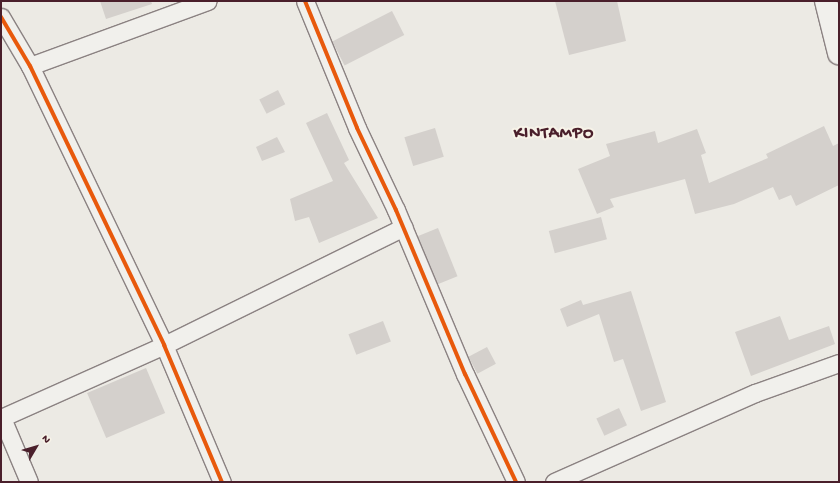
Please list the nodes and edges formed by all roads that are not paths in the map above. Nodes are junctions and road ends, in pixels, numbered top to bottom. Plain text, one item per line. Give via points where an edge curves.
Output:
1 (208, 1) edge
2 (305, 1) edge
3 (826, 1) edge
4 (1, 17) edge
5 (839, 53) edge
6 (30, 66) junction
7 (404, 227) junction
8 (164, 345) junction
9 (839, 363) edge
10 (2, 418) edge
11 (29, 482) edge
12 (222, 482) edge
13 (516, 482) edge
14 (554, 482) edge

1 - 6 street
2 - 7 street via 357,128
3 - 5 main road
4 - 6 street
6 - 8 street
7 - 8 street
7 - 13 street via 465,374
8 - 10 street
8 - 12 street
9 - 14 street via 755,393
10 - 11 street

